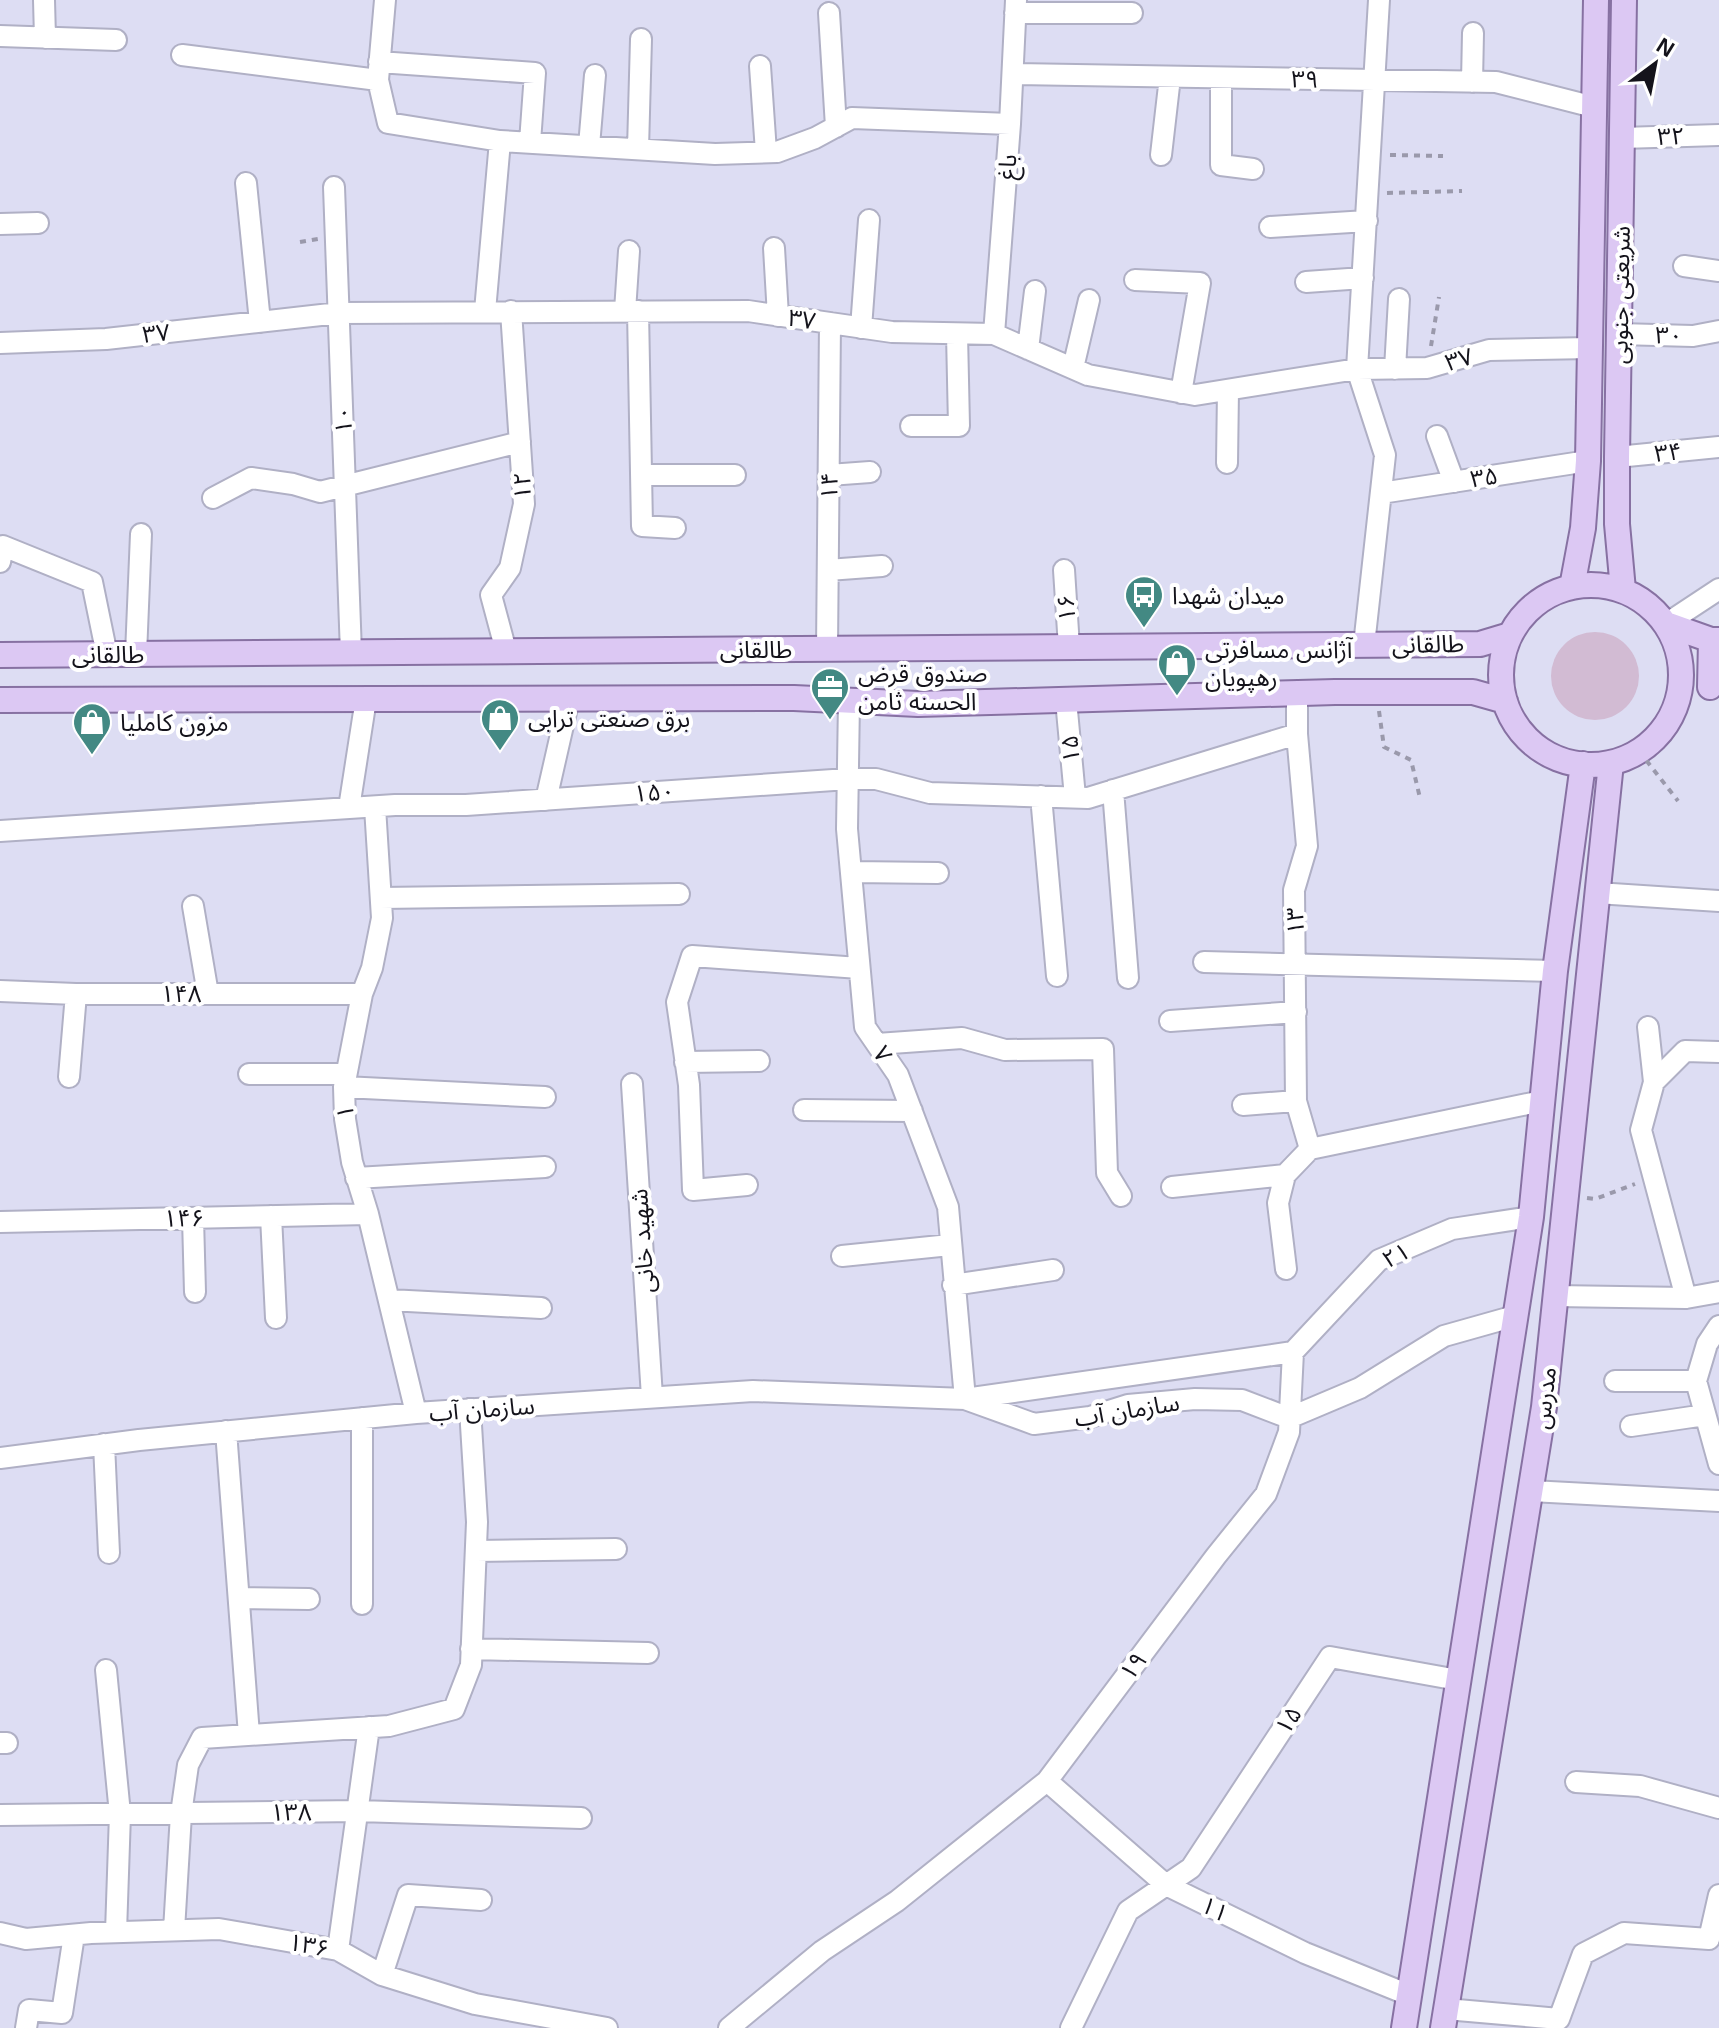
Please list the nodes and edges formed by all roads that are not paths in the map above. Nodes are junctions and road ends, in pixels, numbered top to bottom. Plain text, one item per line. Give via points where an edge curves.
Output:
1 (44, 0) edge
2 (385, 0) edge
3 (1379, 0) edge
4 (1596, 0) edge
5 (1624, 0) edge
6 (1016, 7) edge
7 (829, 13) dead end
8 (1132, 13) dead end
9 (1473, 33) dead end
10 (0, 36) edge
11 (45, 38) junction
12 (641, 39) dead end
13 (116, 40) dead end
14 (182, 55) dead end
15 (760, 66) dead end
16 (379, 71) junction
17 (1013, 74) junction
18 (595, 75) dead end
19 (1170, 77) junction
20 (1221, 78) junction
21 (1376, 80) junction
22 (1472, 82) junction
23 (1594, 107) junction
24 (1010, 124) junction
25 (836, 127) junction
26 (1719, 135) edge
27 (1622, 138) junction
28 (500, 141) junction
29 (530, 142) junction
30 (589, 146) junction
31 (638, 149) junction
32 (766, 152) junction
33 (1161, 155) dead end
34 (1253, 169) dead end
35 (246, 183) dead end
36 (334, 187) dead end
37 (869, 220) dead end
38 (1367, 221) junction
39 (38, 223) dead end
40 (0, 224) edge
41 (1270, 227) dead end
42 (774, 248) dead end
43 (629, 251) dead end
44 (1684, 266) dead end
45 (1719, 271) edge
46 (1363, 278) junction
47 (1135, 280) dead end
48 (1306, 282) dead end
49 (1035, 291) dead end
50 (1399, 299) dead end
51 (1089, 300) dead end
52 (485, 311) junction
53 (511, 311) junction
54 (631, 311) junction
55 (339, 313) junction
56 (778, 316) junction
57 (260, 322) junction
58 (830, 323) junction
59 (861, 328) junction
60 (1719, 331) edge
61 (957, 334) junction
62 (994, 334) junction
63 (1619, 334) junction
64 (0, 343) edge
65 (1590, 348) junction
66 (1028, 349) junction
67 (1073, 368) junction
68 (1357, 369) junction
69 (1395, 369) junction
70 (1228, 390) junction
71 (1181, 393) junction
72 (911, 426) dead end
73 (1437, 436) dead end
74 (520, 442) junction
75 (1719, 447) edge
76 (1617, 457) junction
77 (1588, 461) junction
78 (1227, 463) dead end
79 (870, 472) dead end
80 (641, 475) junction
81 (735, 475) dead end
82 (829, 475) junction
83 (1454, 482) junction
84 (346, 485) junction
85 (1381, 493) junction
86 (213, 498) dead end
87 (675, 528) dead end
88 (141, 534) dead end
89 (0, 562) edge
90 (882, 566) dead end
91 (828, 570) junction
92 (1064, 570) dead end
93 (1572, 587) junction
94 (1719, 589) edge
95 (1623, 590) junction
96 (1666, 624) junction
97 (1510, 635) junction
98 (1715, 640) edge
99 (1364, 645) junction
100 (1069, 647) junction
101 (827, 649) junction
102 (506, 651) junction
103 (351, 653) junction
104 (136, 654) junction
105 (0, 655) edge
106 (107, 655) junction
107 (1715, 687) edge
108 (1681, 688) junction
109 (1297, 693) junction
110 (366, 699) junction
111 (569, 699) junction
112 (0, 700) edge
113 (1066, 700) junction
114 (849, 701) junction
115 (1505, 701) junction
116 (1297, 734) junction
117 (1611, 763) junction
118 (1583, 764) junction
119 (848, 779) junction
120 (1113, 790) junction
121 (1041, 796) junction
122 (1075, 797) junction
123 (546, 800) junction
124 (375, 807) junction
125 (349, 808) junction
126 (0, 831) edge
127 (851, 872) junction
128 (938, 873) dead end
129 (1597, 893) junction
130 (679, 894) dead end
131 (381, 898) junction
132 (1719, 901) edge
133 (193, 906) dead end
134 (1204, 962) dead end
135 (1296, 963) junction
136 (859, 968) junction
137 (1555, 971) junction
138 (1057, 976) dead end
139 (1128, 978) dead end
140 (0, 991) edge
141 (76, 994) junction
142 (208, 994) junction
143 (362, 994) junction
144 (1296, 1012) junction
145 (1170, 1021) dead end
146 (1648, 1027) dead end
147 (877, 1044) junction
148 (1719, 1052) edge
149 (759, 1061) dead end
150 (685, 1062) junction
151 (249, 1074) dead end
152 (69, 1077) dead end
153 (345, 1080) junction
154 (1654, 1082) junction
155 (632, 1084) dead end
156 (545, 1097) dead end
157 (1296, 1101) junction
158 (1542, 1101) junction
159 (1243, 1105) dead end
160 (804, 1110) dead end
161 (912, 1111) junction
162 (1310, 1149) junction
163 (545, 1167) dead end
164 (1285, 1175) junction
165 (356, 1178) junction
166 (747, 1185) dead end
167 (1172, 1187) dead end
168 (1121, 1196) dead end
169 (368, 1214) junction
170 (271, 1216) junction
171 (1531, 1217) junction
172 (193, 1218) junction
173 (0, 1222) edge
174 (950, 1245) junction
175 (842, 1256) dead end
176 (1286, 1269) dead end
177 (1053, 1270) dead end
178 (953, 1285) junction
179 (195, 1292) dead end
180 (1719, 1292) edge
181 (1555, 1296) junction
182 (1686, 1298) junction
183 (389, 1300) junction
184 (541, 1308) dead end
185 (1515, 1316) junction
186 (276, 1318) dead end
187 (1719, 1326) edge
188 (1293, 1352) junction
189 (1615, 1381) dead end
190 (1696, 1381) junction
191 (652, 1397) junction
192 (965, 1399) junction
193 (470, 1409) junction
194 (416, 1413) junction
195 (1705, 1415) junction
196 (362, 1418) junction
197 (1289, 1418) junction
198 (1631, 1426) dead end
199 (226, 1431) junction
200 (104, 1444) junction
201 (0, 1458) edge
202 (1719, 1464) edge
203 (1531, 1491) junction
204 (1719, 1501) edge
205 (616, 1549) dead end
206 (476, 1551) junction
207 (109, 1553) dead end
208 (239, 1598) junction
209 (309, 1599) dead end
210 (362, 1604) dead end
211 (471, 1649) junction
212 (648, 1653) dead end
213 (106, 1670) dead end
214 (1458, 1680) junction
215 (369, 1727) junction
216 (249, 1735) junction
217 (1047, 1781) junction
218 (1576, 1782) dead end
219 (1719, 1808) edge
220 (358, 1811) junction
221 (120, 1814) junction
222 (181, 1814) junction
223 (0, 1815) edge
224 (581, 1818) dead end
225 (1429, 1865) junction
226 (1470, 1865) junction
227 (1166, 1885) junction
228 (1719, 1895) edge
229 (481, 1900) dead end
230 (174, 1930) junction
231 (116, 1932) junction
232 (0, 1933) edge
233 (74, 1935) junction
234 (1714, 1943) edge
235 (338, 1950) junction
236 (382, 1975) junction
237 (1409, 1995) junction
238 (1445, 2019) edge
239 (26, 2028) edge
240 (607, 2028) edge
241 (729, 2028) edge
242 (1071, 2028) edge
243 (1404, 2028) edge

1 - 11 street
2 - 16 street
3 - 21 street
4 - 23 main road, شریعتی جنوبی
5 - 27 main road, شریعتی جنوبی
6 - 8 street
6 - 17 street, باغ
7 - 25 street
9 - 22 street
10 - 11 street
11 - 13 street
12 - 31 street
14 - 16 street
15 - 32 street
16 - 28 street via 388,123
16 - 29 street via 535,73
17 - 19 street, ۳۹
17 - 24 street, باغ
18 - 30 street
19 - 20 street, ۳۹
19 - 33 street
20 - 21 street, ۳۹
20 - 34 street via 1221,165
21 - 22 street, ۳۹
21 - 38 street
22 - 23 street, ۳۹ via 1496,82
23 - 65 main road, شریعتی جنوبی
24 - 25 street via 852,118
24 - 62 street, باغ
25 - 32 street
26 - 27 street, ۳۲
27 - 63 main road, شریعتی جنوبی
28 - 29 street
28 - 52 street
29 - 30 street
30 - 31 street
31 - 32 street
35 - 57 street
36 - 55 street, ۱۰
37 - 59 street
38 - 41 street
38 - 46 street
39 - 40 street
42 - 56 street
43 - 54 street
44 - 45 street
46 - 48 street
46 - 68 street
47 - 71 street via 1200,283
49 - 66 street
50 - 69 street
51 - 67 street
52 - 53 street, ۳۷
52 - 55 street, ۳۷
53 - 54 street, ۳۷
53 - 74 street, ۱۲
54 - 56 street, ۳۷
54 - 80 street
55 - 57 street, ۳۷
55 - 84 street, ۱۰
56 - 58 street, ۳۷
57 - 64 street, ۳۷ via 106,339
58 - 59 street, ۳۷
58 - 82 street, ۱۴
59 - 61 street, ۳۷
60 - 63 street, ۳۰ via 1693,336
61 - 62 street, ۳۷
61 - 72 street via 959,426
62 - 66 street, ۳۷
63 - 76 main road, شریعتی جنوبی
65 - 69 street, ۳۷ via 1489,350 1427,368
65 - 77 main road, شریعتی جنوبی
66 - 67 street, ۳۷
67 - 71 street, ۳۷
68 - 69 street, ۳۷
68 - 70 street, ۳۷
68 - 85 street via 1385,455
70 - 71 street, ۳۷
70 - 78 street
73 - 83 street
74 - 84 street
74 - 102 street, ۱۲ via 524,504 510,568 491,595
75 - 76 street, ۳۴
76 - 95 main road, شریعتی جنوبی
77 - 83 street, ۳۵
77 - 93 main road, شریعتی جنوبی
79 - 82 street
80 - 81 street
80 - 87 street via 642,526
82 - 91 street, ۱۴
83 - 85 street, ۳۵
84 - 86 street via 320,492 251,478
84 - 103 street, ۱۰
85 - 99 street
88 - 104 street
89 - 106 street via 3,546 92,582
90 - 91 street
91 - 101 street, ۱۴
92 - 100 street, ۱۶
93 - 95 main road
93 - 97 main road via 1547,596
94 - 96 street
95 - 96 main road
96 - 98 main road
96 - 108 main road via 1676,643
97 - 99 main road, طالقانی via 1480,644
97 - 115 main road via 1501,679
98 - 107 main road
99 - 100 main road, طالقانی
100 - 101 main road, طالقانی
101 - 102 main road, طالقانی
102 - 103 main road, طالقانی
103 - 104 main road, طالقانی
104 - 106 main road, طالقانی
105 - 106 main road, طالقانی
107 - 108 main road
108 - 117 main road via 1674,712 1659,734 1639,751
109 - 113 main road, طالقانی
109 - 115 main road, طالقانی via 1473,692
109 - 116 street, ۱۳
110 - 111 main road, طالقانی
110 - 112 main road, طالقانی
110 - 125 street
111 - 114 main road, طالقانی
111 - 123 street
113 - 114 main road, طالقانی
113 - 122 street, ۱۵
114 - 119 street, ۷
115 - 118 main road via 1535,744 1557,758
116 - 120 street, ۱۵۰
116 - 135 street, ۱۳ via 1307,846 1294,890
117 - 118 main road
117 - 129 main road, مدرس
118 - 137 main road, مدرس
119 - 121 street, ۱۵۰ via 876,779 930,793
119 - 123 street, ۱۵۰
119 - 127 street, ۷
120 - 122 street, ۱۵۰
120 - 139 street
121 - 122 street, ۱۵۰
121 - 138 street
123 - 124 street, ۱۵۰
124 - 125 street, ۱۵۰
124 - 131 street, ۱
125 - 126 street, ۱۵۰
127 - 128 street
127 - 136 street, ۷
129 - 132 street
129 - 181 main road, مدرس
130 - 131 street
131 - 143 street, ۱ via 382,918
133 - 142 street
134 - 135 street
135 - 137 street
135 - 144 street, ۱۳
136 - 147 street, ۷ via 865,1027
136 - 150 street via 692,956 677,1002
137 - 158 main road, مدرس
140 - 141 street, ۱۴۸
141 - 142 street, ۱۴۸
141 - 152 street
142 - 143 street, ۱۴۸
143 - 153 street, ۱
144 - 145 street
144 - 157 street, ۱۳
146 - 154 street
147 - 161 street, ۷ via 898,1075
147 - 168 street via 962,1038 1005,1050 1103,1049 1107,1173
148 - 154 street via 1685,1051
149 - 150 street
150 - 166 street via 693,1190
151 - 153 street
153 - 156 street
153 - 165 street, ۱ via 347,1134
154 - 182 street via 1641,1130
155 - 191 street, شهید خانی
157 - 159 street
157 - 162 street, ۱۳
158 - 162 street
158 - 171 main road, مدرس
160 - 161 street
161 - 174 street, ۷ via 948,1207
162 - 164 street
163 - 165 street
164 - 167 street
164 - 176 street via 1278,1203
165 - 169 street, ۱
169 - 170 street, ۱۴۶
169 - 183 street, ۱
170 - 172 street, ۱۴۶
170 - 186 street
171 - 185 main road, مدرس
171 - 188 street, ۲۱ via 1452,1229 1379,1260
172 - 173 street, ۱۴۶
172 - 179 street
174 - 175 street
174 - 178 street, ۷
177 - 178 street
178 - 192 street, ۷
180 - 182 street
181 - 182 street
181 - 203 main road, مدرس
183 - 184 street
183 - 194 street, ۱
185 - 197 street via 1444,1336 1360,1388
185 - 214 main road, مدرس
187 - 190 street via 1707,1344
188 - 192 street, سازمان آب
188 - 197 street, ۱۹
189 - 190 street
190 - 195 street
191 - 192 street, سازمان آب via 753,1391
191 - 193 street, سازمان آب
192 - 197 street, سازمان آب via 1034,1424 1090,1417 1128,1405 1195,1399 1242,1400
193 - 194 street, سازمان آب
193 - 206 street
194 - 196 street, سازمان آب
195 - 198 street
195 - 202 street
196 - 199 street, سازمان آب
196 - 210 street
197 - 217 street, ۱۹ via 1289,1432 1266,1494
199 - 200 street, سازمان آب
199 - 208 street
200 - 201 street, سازمان آب
200 - 207 street
203 - 204 street
203 - 226 main road, مدرس
205 - 206 street
206 - 211 street
208 - 209 street
208 - 216 street
211 - 212 street
211 - 215 street via 471,1665 454,1709
213 - 221 street
214 - 225 main road, مدرس
214 - 227 street, ۱۵ via 1330,1657 1191,1868
215 - 216 street
215 - 220 street
216 - 222 street via 202,1738 188,1765
217 - 227 street, ۱۱
217 - 241 street, ۱۹
218 - 219 street via 1640,1786
220 - 222 street, ۱۳۸
220 - 224 street, ۱۳۸
220 - 235 street
221 - 222 street, ۱۳۸
221 - 223 street, ۱۳۸
221 - 231 street
222 - 230 street
225 - 226 main road
225 - 237 main road, مدرس
226 - 238 main road, مدرس
227 - 237 street, ۱۱ via 1305,1953
227 - 242 street via 1128,1911
228 - 234 street
229 - 236 street via 408,1895
230 - 231 street, ۱۳۶
230 - 235 street, ۱۳۶ via 219,1929
231 - 233 street, ۱۳۶
232 - 233 street, ۱۳۶ via 26,1939
233 - 239 street via 62,2013 29,2010
234 - 238 street via 1624,1933 1583,1954 1559,2019
235 - 236 street, ۱۳۶
236 - 240 street, ۱۳۶ via 475,2004
237 - 243 main road, مدرس

